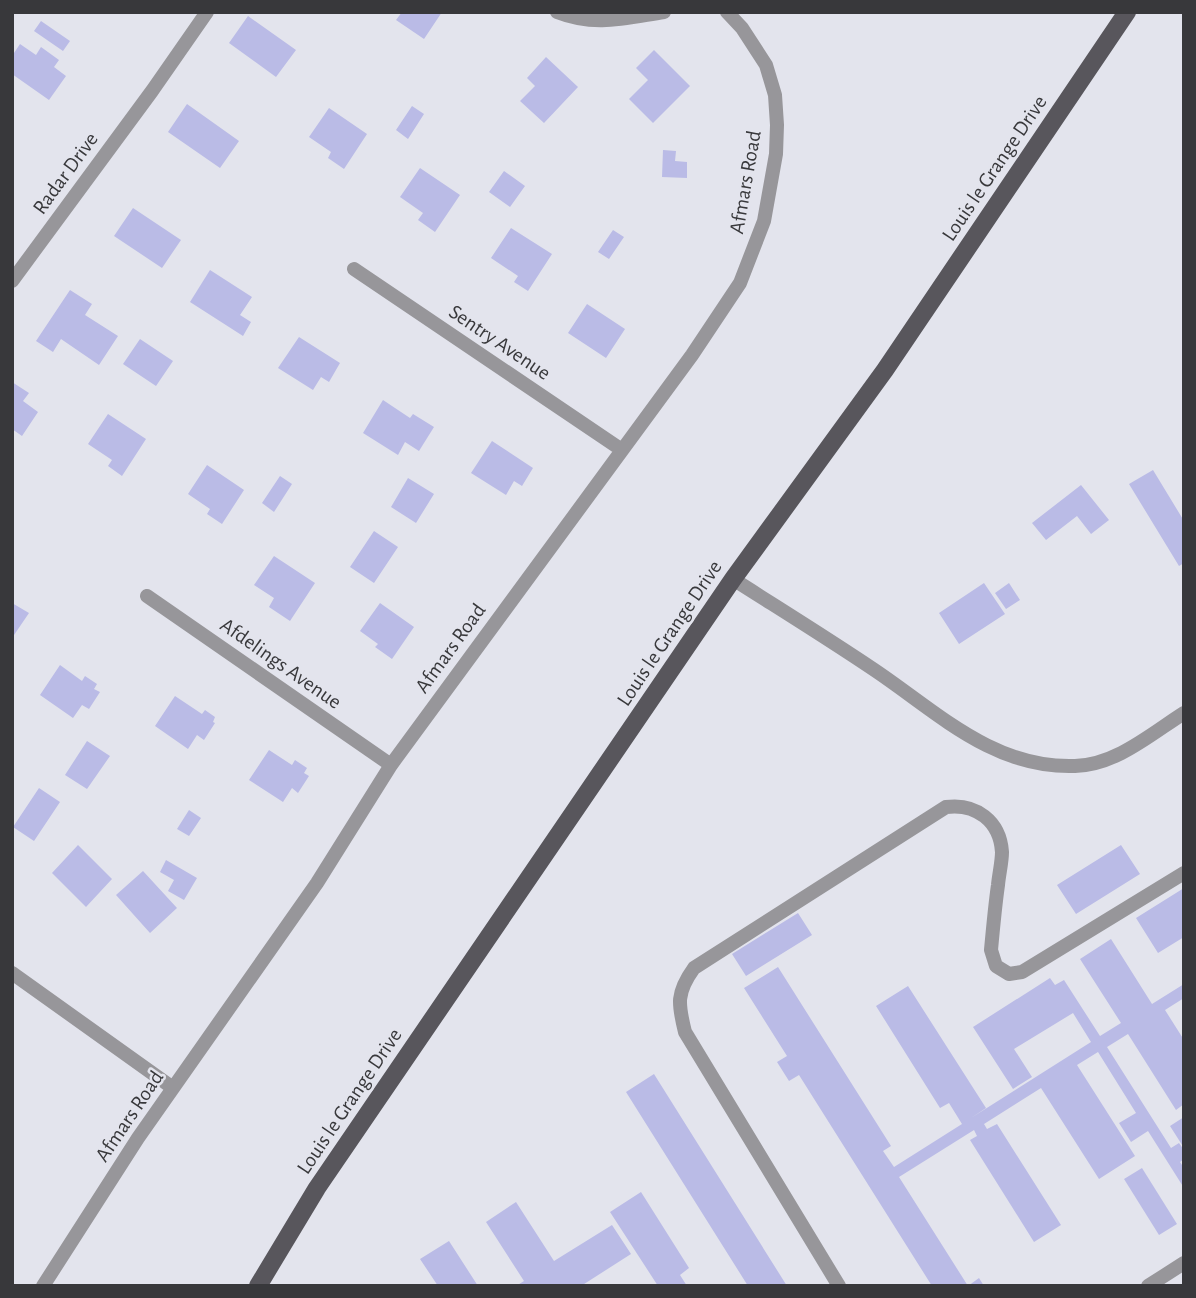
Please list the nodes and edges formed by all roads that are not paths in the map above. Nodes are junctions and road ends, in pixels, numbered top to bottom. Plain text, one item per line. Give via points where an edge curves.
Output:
1 (207, 12) edge
2 (557, 12) edge
3 (664, 12) edge
4 (727, 12) edge
5 (1127, 12) edge
6 (354, 269) dead end
7 (12, 281) edge
8 (622, 450) junction
9 (733, 579) junction
10 (147, 596) dead end
11 (1184, 713) edge
12 (391, 765) junction
13 (1184, 873) edge
14 (12, 973) edge
15 (173, 1088) junction
16 (1184, 1263) edge
17 (43, 1286) edge
18 (258, 1286) edge
19 (839, 1286) edge
20 (1148, 1286) edge

1 - 7 street, Radar Drive
2 - 3 street via 577,20 606,21
4 - 8 street, Afmars Road via 766,65 775,95 776,153 764,221 740,283
5 - 9 main road, Louis le Grange Drive via 884,370
6 - 8 street, Sentry Avenue
8 - 12 street, Afmars Road
9 - 11 street via 956,728 998,752 1039,765 1077,766 1119,755
9 - 18 main road, Louis le Grange Drive via 317,1188
10 - 12 street, Afdelings Avenue
12 - 15 street, Afmars Road via 317,883
13 - 19 street via 1022,972 1009,974 996,966 991,950 1002,852 997,833 975,809 946,807 694,968 682,984 679,1004 685,1032
14 - 15 street
15 - 17 street, Afmars Road
16 - 20 street

